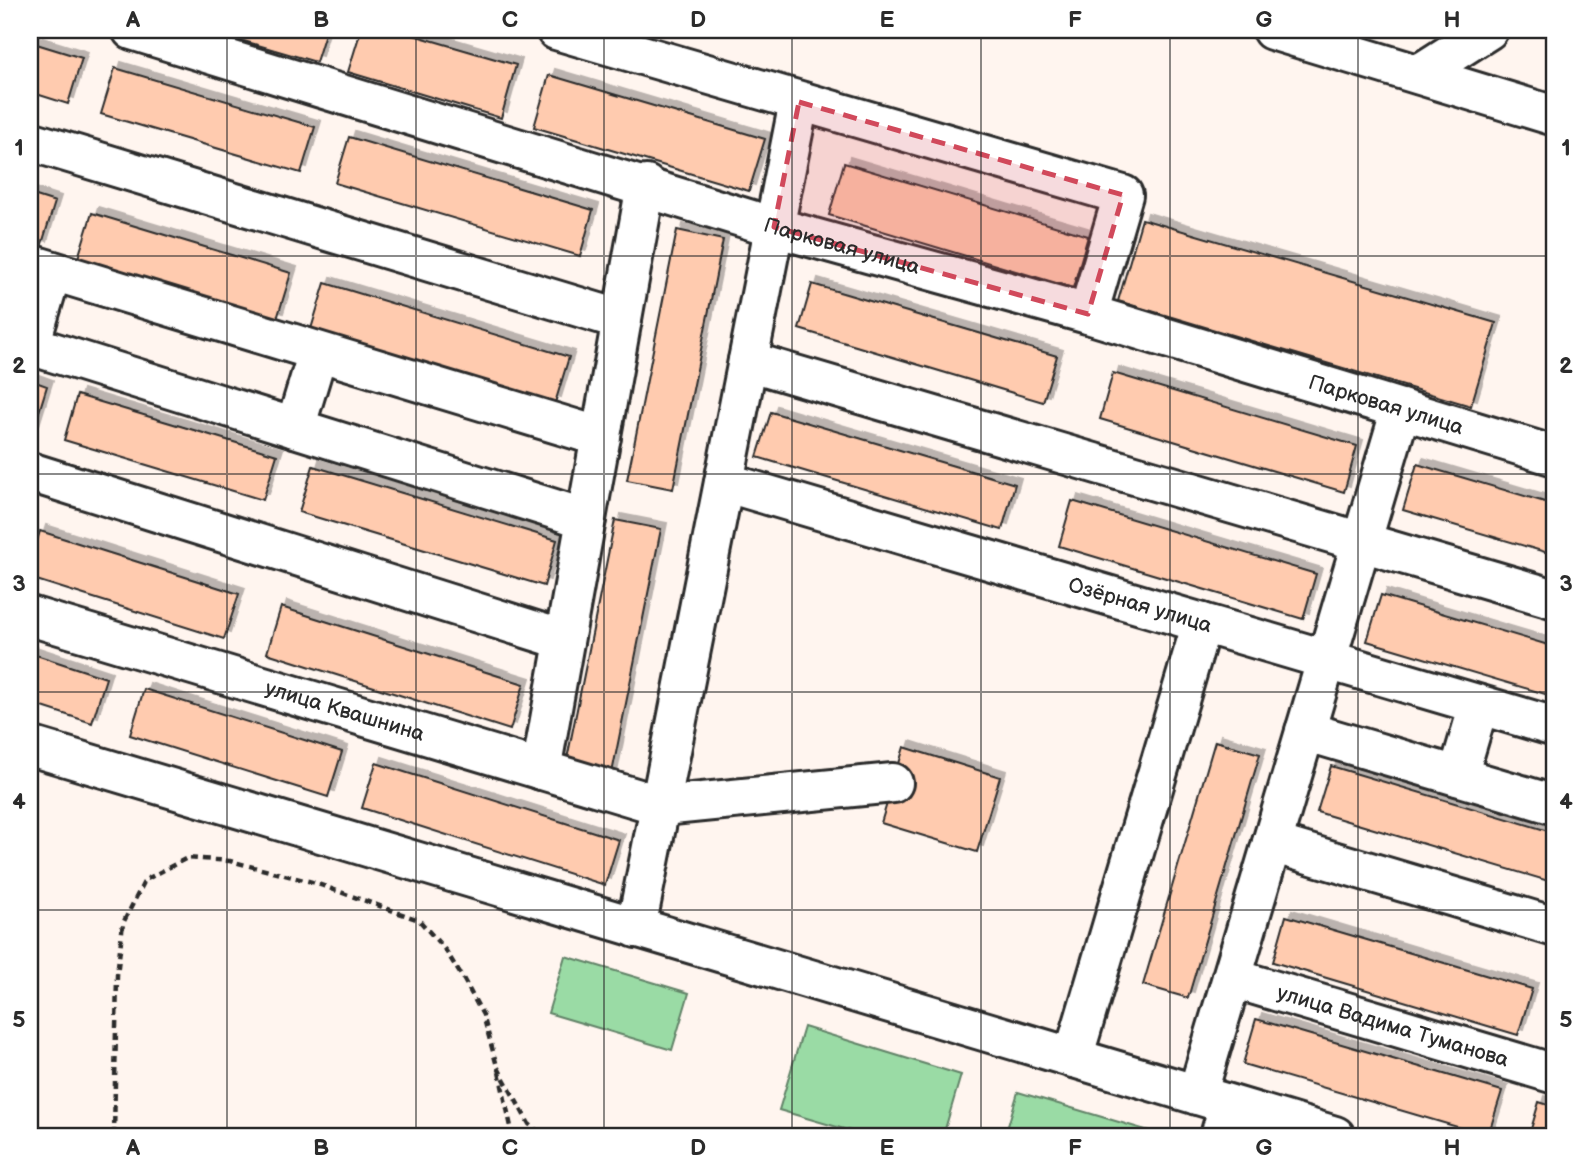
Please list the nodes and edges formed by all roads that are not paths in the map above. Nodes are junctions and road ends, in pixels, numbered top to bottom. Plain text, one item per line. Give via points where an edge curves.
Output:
1 (132, 30) edge
2 (556, 30) edge
3 (1272, 30) edge
4 (1488, 30) edge
5 (1419, 74) junction
6 (799, 102) junction
7 (1555, 116) edge
8 (30, 141) edge
9 (646, 186) junction
10 (775, 227) junction
11 (41, 267) edge
12 (1088, 314) junction
13 (622, 320) junction
14 (30, 345) edge
15 (318, 352) junction
16 (748, 361) junction
17 (1401, 409) junction
18 (295, 428) junction
19 (601, 437) junction
20 (1555, 456) edge
21 (30, 472) edge
22 (724, 482) junction
23 (586, 519) junction
24 (1362, 542) junction
25 (1555, 599) edge
26 (30, 616) edge
27 (1202, 623) junction
28 (564, 640) junction
29 (1324, 669) junction
30 (1476, 714) junction
31 (1555, 727) edge
32 (1306, 731) junction
33 (30, 746) edge
34 (1555, 747) edge
35 (541, 770) junction
36 (1458, 776) junction
37 (893, 783) dead end
38 (1555, 805) edge
39 (662, 806) junction
40 (1272, 844) junction
41 (1555, 927) edge
42 (636, 928) junction
43 (1232, 978) junction
44 (1073, 1058) junction
45 (1555, 1074) edge
46 (1215, 1112) edge
47 (1335, 1136) edge

1 - 9 street, Парковая улица
2 - 6 street
3 - 5 street
4 - 5 street
5 - 7 street
6 - 10 street
6 - 12 street via 1123,195
8 - 13 street
9 - 10 street, Парковая улица
9 - 13 street
10 - 12 street, Парковая улица
10 - 16 street
11 - 14 street
11 - 15 street
12 - 17 street, Парковая улица
13 - 19 street
14 - 18 street
15 - 18 street
15 - 19 street
16 - 22 street
16 - 24 street
17 - 20 street, Парковая улица
17 - 24 street
18 - 23 street
19 - 23 street
21 - 28 street
22 - 27 street, Озёрная улица
22 - 39 street
23 - 28 street
24 - 25 street
24 - 29 street
26 - 35 street, улица Квашнина
27 - 29 street, Озёрная улица
27 - 44 street
28 - 35 street
29 - 30 street, Озёрная улица
29 - 32 street
30 - 31 street, Озёрная улица
30 - 34 street
30 - 36 street
32 - 36 street
32 - 40 street
33 - 42 street
35 - 39 street, улица Квашнина
36 - 38 street
37 - 39 street
39 - 42 street
40 - 41 street
40 - 43 street
42 - 44 street
43 - 45 street, улица Вадима Туманова
43 - 46 street
44 - 46 street
46 - 47 street

